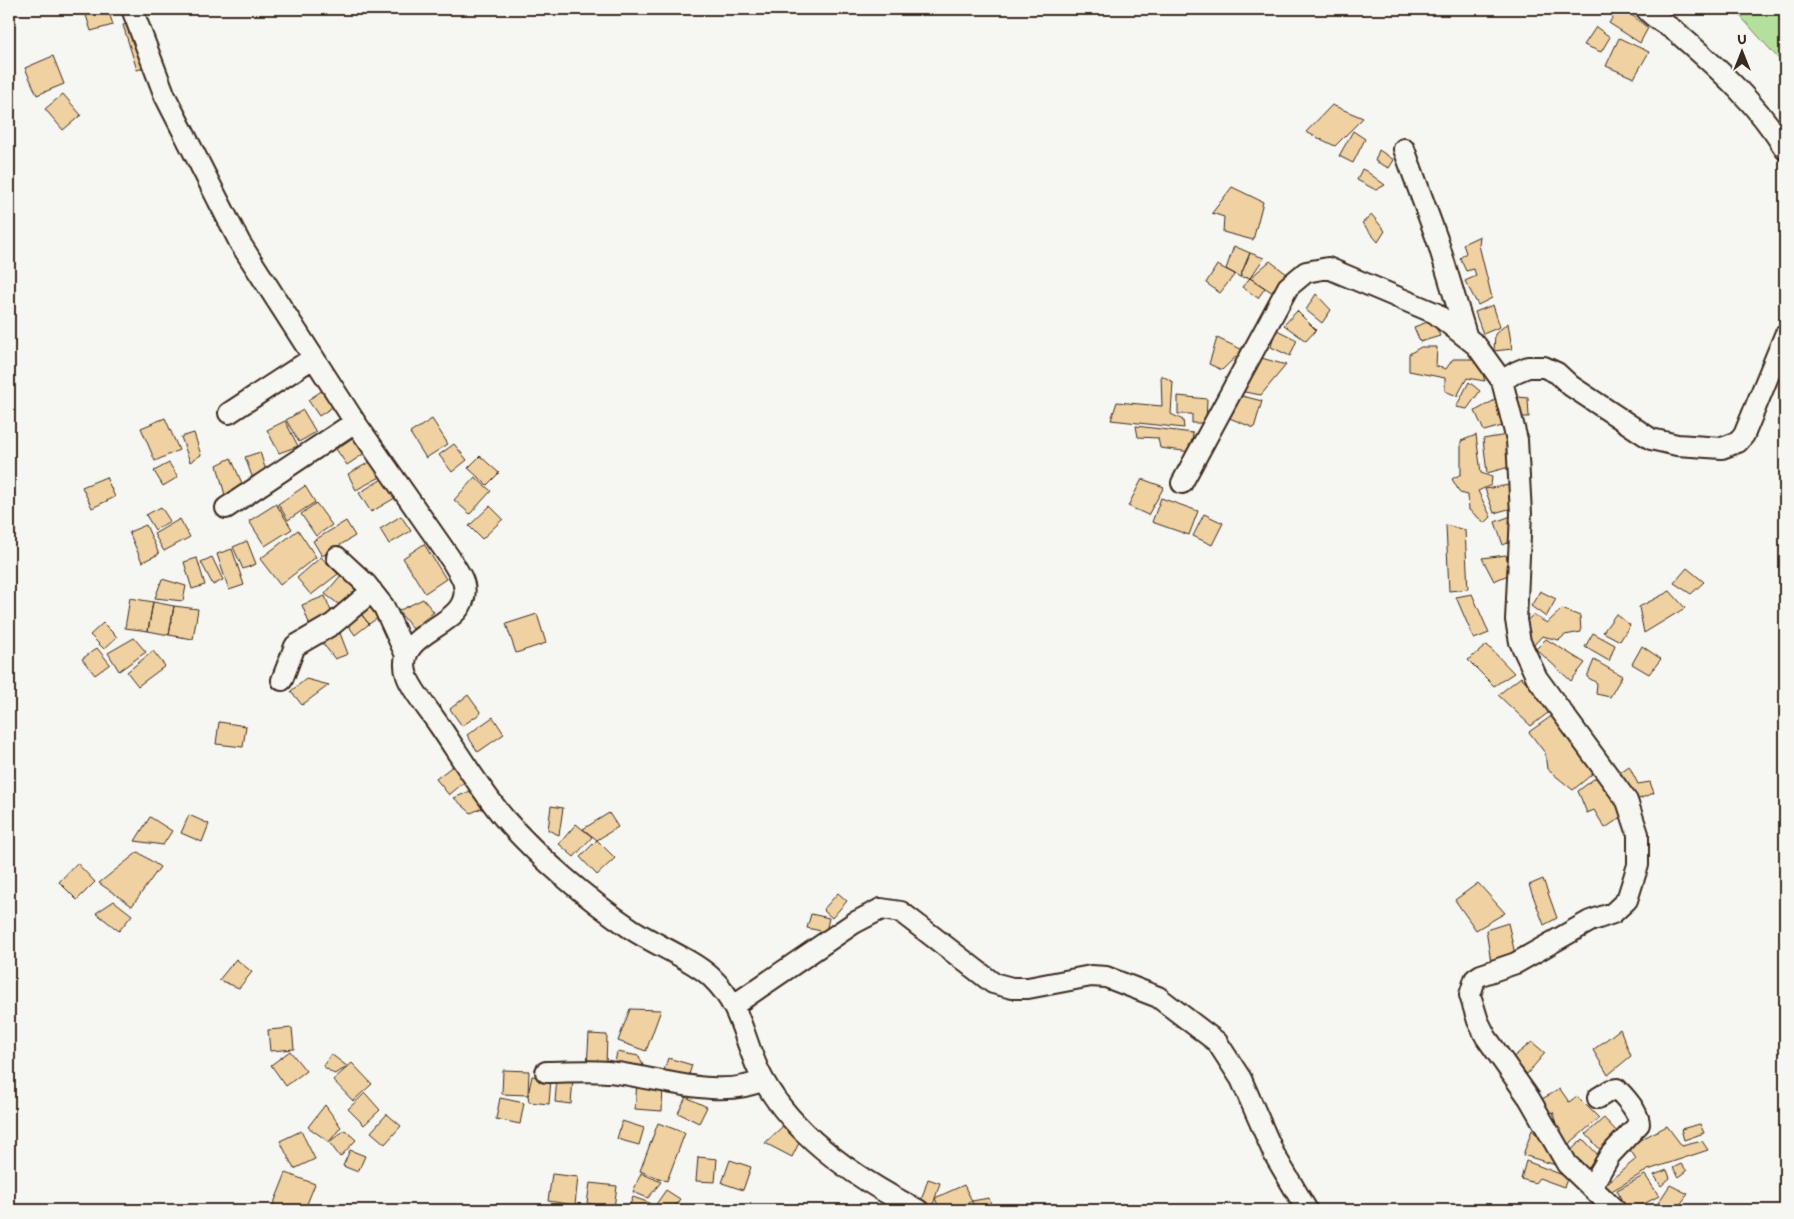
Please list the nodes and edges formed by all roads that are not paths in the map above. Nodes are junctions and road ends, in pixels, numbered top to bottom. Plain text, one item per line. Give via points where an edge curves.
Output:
1 (132, 9) edge
2 (1646, 9) edge
3 (1404, 149) dead end
4 (1785, 149) edge
5 (1785, 335) edge
6 (1467, 338) junction
7 (313, 358) junction
8 (1502, 381) junction
9 (229, 413) dead end
10 (355, 422) junction
11 (1182, 483) dead end
12 (226, 508) dead end
13 (337, 557) dead end
14 (372, 591) junction
15 (406, 655) junction
16 (282, 680) dead end
17 (734, 1005) junction
18 (546, 1072) dead end
19 (763, 1080) junction
20 (1598, 1098) dead end
21 (1592, 1186) junction
22 (918, 1210) edge
23 (1307, 1210) edge
24 (1614, 1210) edge

1 - 7 street via 165,96 187,143 240,243
2 - 4 street via 1723,73 1767,120
3 - 6 street via 1437,240
5 - 8 street via 1744,436 1722,448 1676,445 1651,438 1544,367 1528,367
6 - 8 street via 1476,345
6 - 11 street via 1435,313 1328,268 1306,272 1288,287
7 - 9 street
7 - 10 street
8 - 21 street via 1517,440 1521,514 1516,620 1520,642 1537,678 1627,801 1638,834 1638,865 1627,900 1613,913 1590,921 1516,963 1481,975 1475,979 1470,995 1486,1037 1529,1098 1567,1164
10 - 12 street
10 - 15 street via 464,583 466,597 459,610 411,645
13 - 14 street
14 - 15 street via 384,607
14 - 16 street via 332,624 295,646
15 - 17 street via 408,676 461,758 504,817 543,860 630,928 710,976
17 - 19 street
17 - 23 street via 854,923 881,909 901,912 993,983 1028,988 1091,976 1106,977 1158,997 1217,1042 1241,1079 1274,1154
18 - 19 street via 607,1072 706,1087 749,1087
19 - 22 street via 792,1120 843,1166
20 - 21 street via 1616,1090 1629,1104 1639,1124 1610,1155
21 - 24 street

